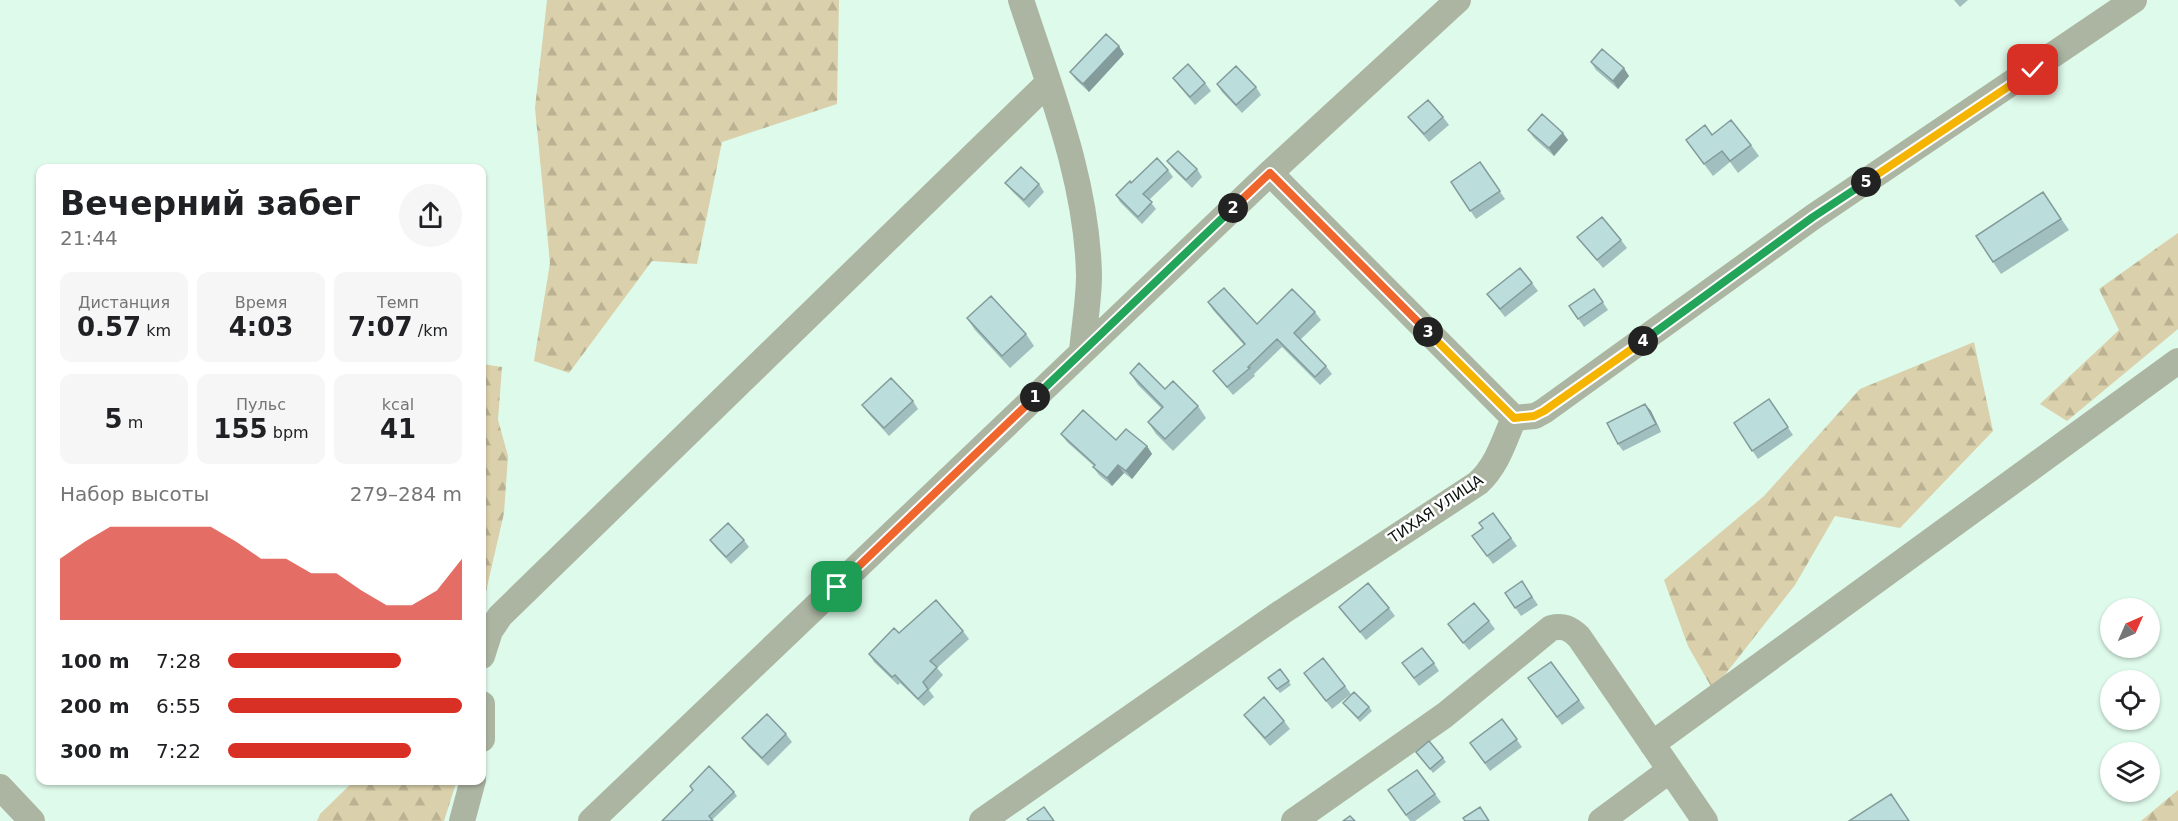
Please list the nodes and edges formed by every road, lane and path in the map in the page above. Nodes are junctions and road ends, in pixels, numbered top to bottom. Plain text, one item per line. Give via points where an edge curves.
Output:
1 (1021, 0) edge
2 (1458, 0) edge
3 (2134, 0) edge
4 (1048, 83) junction
5 (1270, 173) junction
6 (1082, 352) junction
7 (2178, 361) edge
8 (1514, 418) junction
9 (486, 644) edge
10 (1652, 744) junction
11 (1670, 770) junction
12 (472, 785) edge
13 (0, 787) edge
14 (32, 821) edge
15 (462, 821) edge
16 (591, 821) edge
17 (982, 821) edge
18 (1294, 821) edge
19 (1601, 821) edge
20 (1705, 821) edge

1 - 4 street
2 - 5 street
3 - 8 street via 1813,217 1544,411
4 - 6 street via 1070,149 1084,226 1089,276
4 - 9 street via 500,616
5 - 6 street
5 - 8 street
6 - 16 street
7 - 10 street
8 - 17 street, ТИХАЯ УЛИЦА via 1495,462 1478,483 1282,612
10 - 11 street
10 - 18 street via 1578,637 1558,626 1445,715
11 - 19 street
11 - 20 street
12 - 15 street
13 - 14 street

